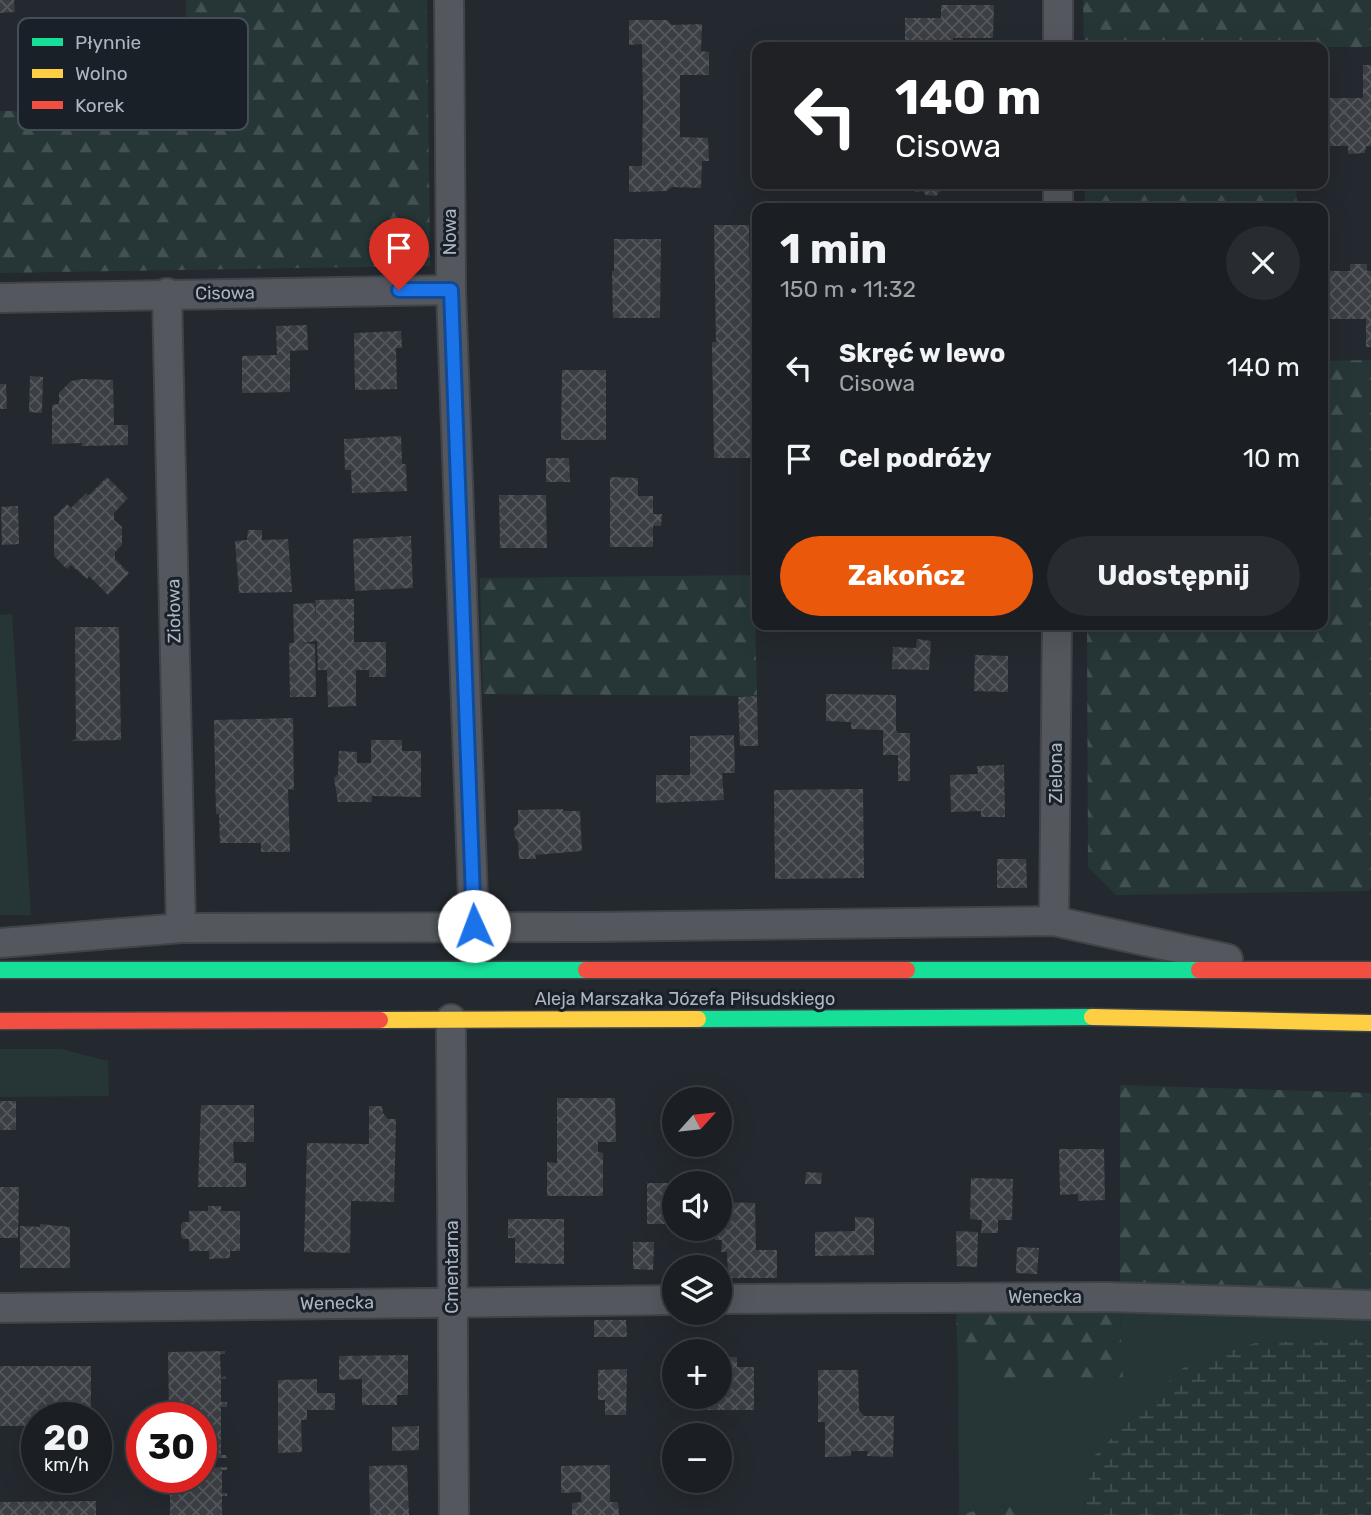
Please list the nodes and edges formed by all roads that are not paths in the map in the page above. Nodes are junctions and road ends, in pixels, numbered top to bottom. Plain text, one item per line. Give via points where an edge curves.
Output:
1 (449, 0) edge
2 (1058, 0) edge
3 (1058, 42) edge
4 (451, 290) junction
5 (167, 293) junction
6 (0, 298) edge
7 (1056, 630) edge
8 (1054, 921) junction
9 (474, 926) junction
10 (181, 928) junction
11 (0, 943) edge
12 (0, 970) edge
13 (1280, 970) junction
14 (1371, 970) edge
15 (451, 1019) junction
16 (0, 1021) edge
17 (1371, 1023) edge
18 (732, 1299) edge
19 (662, 1300) edge
20 (452, 1301) junction
21 (1371, 1305) edge
22 (0, 1308) edge
23 (454, 1515) edge

1 - 4 street, Nowa
2 - 3 street
4 - 5 street, Cisowa
4 - 9 street, Nowa
5 - 6 street, Cisowa
5 - 10 street, Ziołowa
7 - 8 street, Zielona
8 - 9 street
8 - 13 street
9 - 10 street
10 - 11 street
12 - 13 main road, Aleja Marszałka Józefa Piłsudskiego
13 - 14 main road, Aleja Marszałka Józefa Piłsudskiego
15 - 16 main road, Aleja Marszałka Józefa Piłsudskiego
15 - 17 main road, Aleja Marszałka Józefa Piłsudskiego via 1141,1017
15 - 20 street, Cmentarna
18 - 21 street, Wenecka via 1107,1297
19 - 20 street, Wenecka
20 - 22 street, Wenecka
20 - 23 street, Cmentarna

